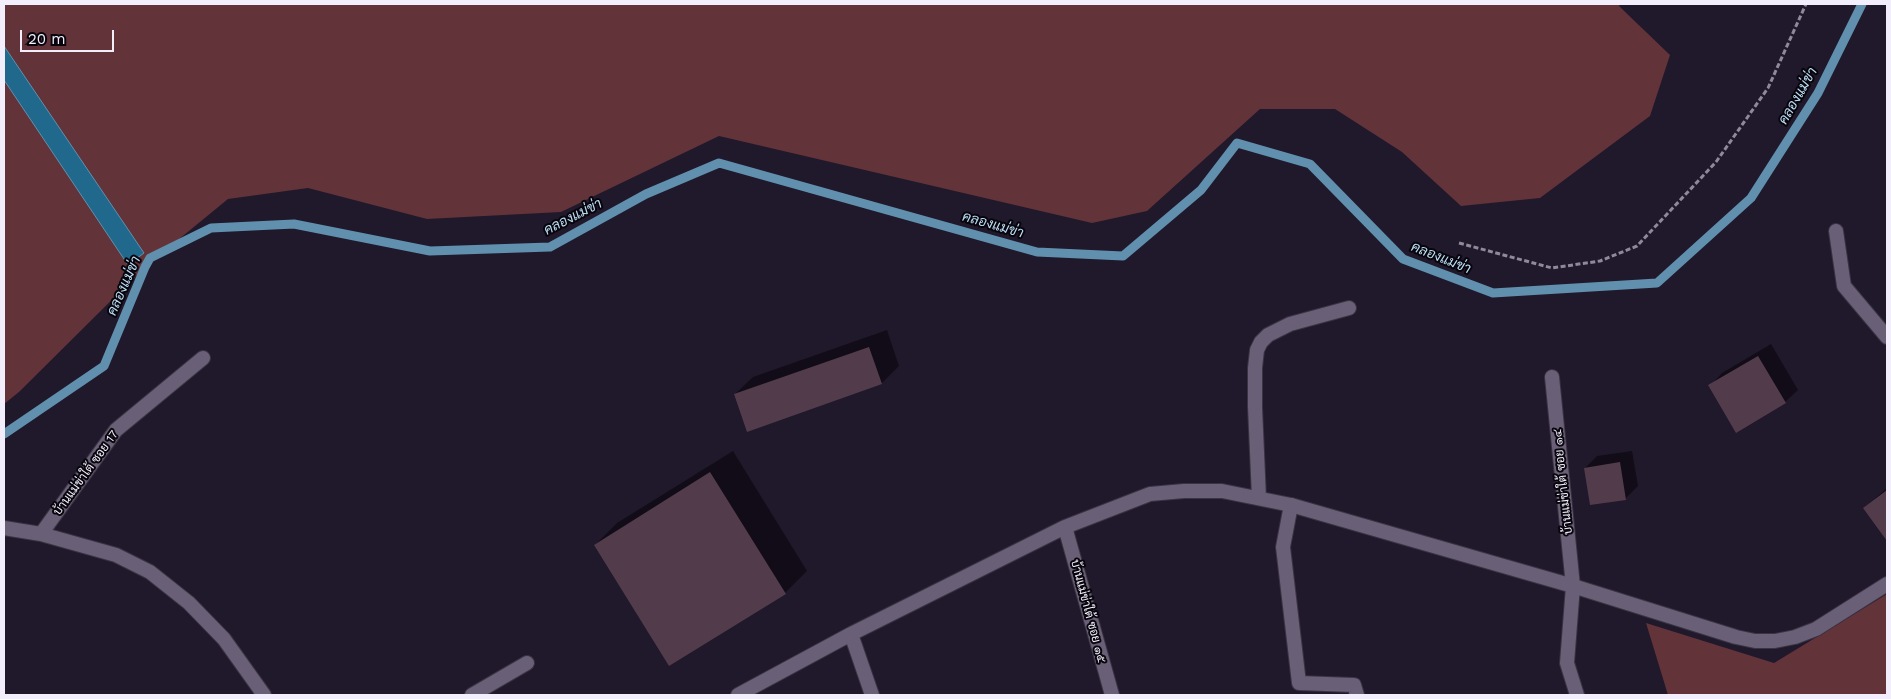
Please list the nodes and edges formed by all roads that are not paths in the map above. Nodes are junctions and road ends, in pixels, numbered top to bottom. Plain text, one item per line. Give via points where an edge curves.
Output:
1 (1836, 231) dead end
2 (1349, 308) dead end
3 (1887, 337) edge
4 (203, 358) dead end
5 (1552, 377) dead end
6 (1260, 498) junction
7 (1291, 505) junction
8 (4, 528) edge
9 (1065, 528) junction
10 (41, 534) junction
11 (1887, 584) edge
12 (1573, 586) junction
13 (850, 634) junction
14 (527, 662) dead end
15 (264, 695) edge
16 (472, 695) edge
17 (738, 695) edge
18 (872, 695) edge
19 (1112, 695) edge
20 (1357, 695) edge
21 (1577, 695) edge

1 - 3 street via 1844,286
2 - 6 street via 1290,324 1268,335 1257,350 1254,407
4 - 10 street, บ้านแม่ข่าใต้ ซอย 17 via 116,430
5 - 12 street, บ้านแม่ข่าใต้ ซอย ๑๔
6 - 7 street
6 - 9 street via 1222,491 1150,494
7 - 12 street
7 - 20 street via 1283,547 1299,683 1354,685
8 - 10 street
9 - 13 street
9 - 19 street, บ้านแม่ข่าใต้ ซอย ๑๕
10 - 15 street via 116,555 150,572 188,603 224,639
11 - 12 street via 1816,630 1775,641 1736,637
12 - 21 street, บ้านแม่ข่าใต้ ซอย ๑๔ via 1567,663
13 - 17 street
13 - 18 street
14 - 16 street

